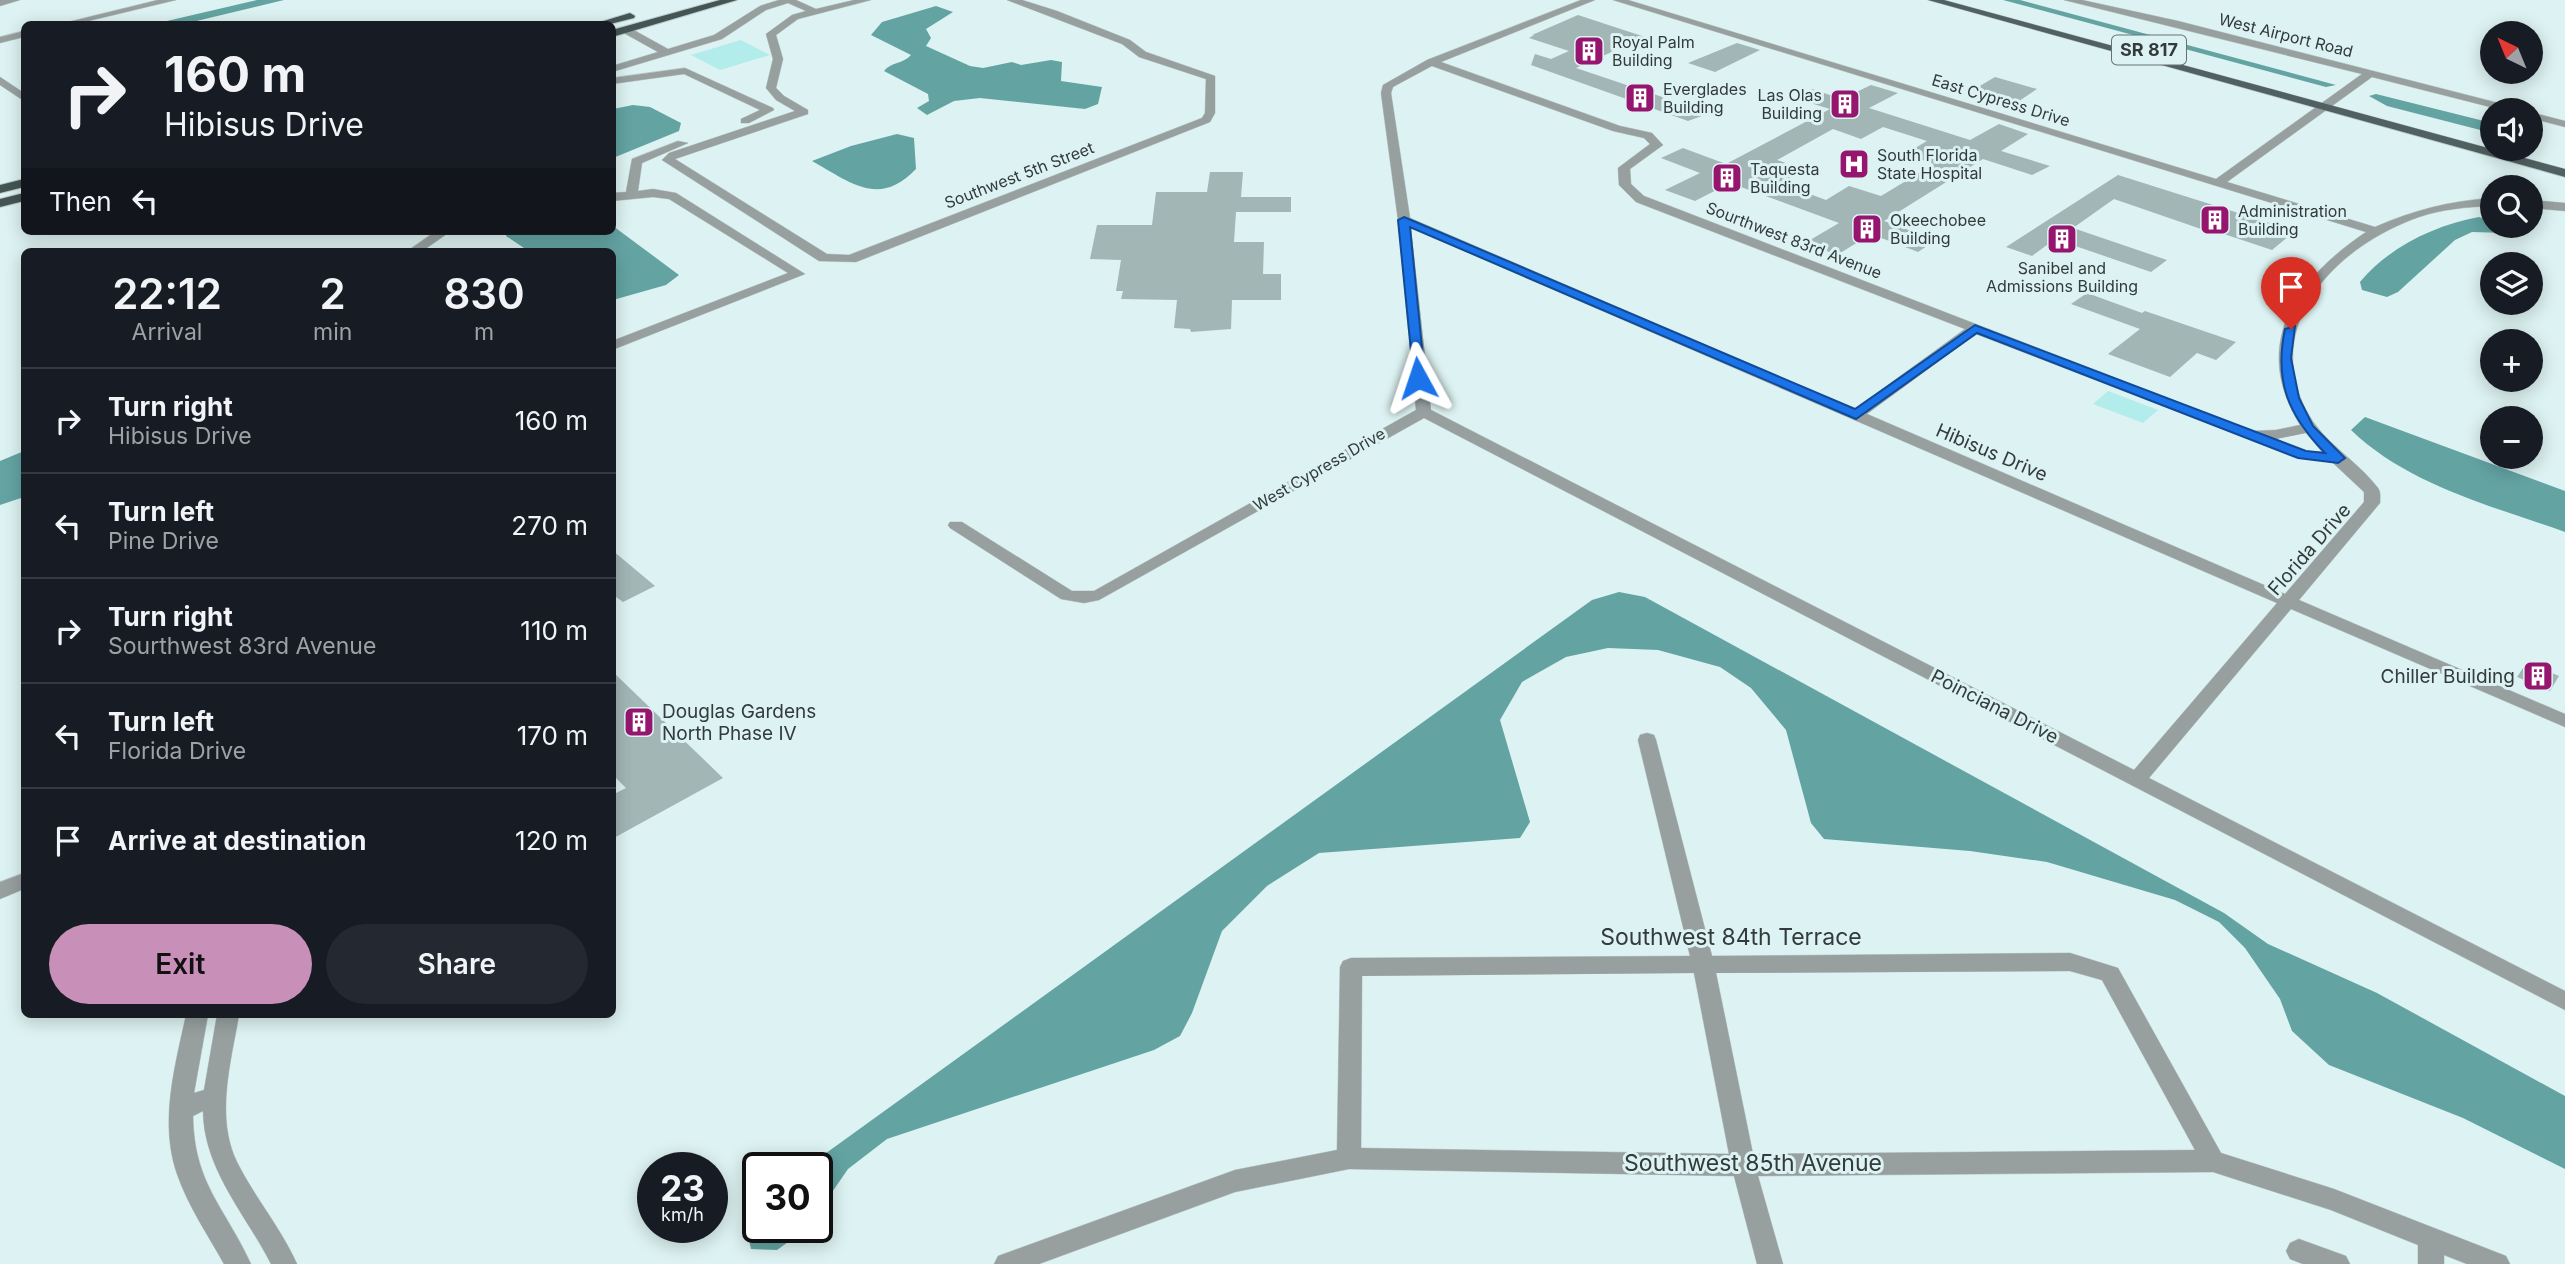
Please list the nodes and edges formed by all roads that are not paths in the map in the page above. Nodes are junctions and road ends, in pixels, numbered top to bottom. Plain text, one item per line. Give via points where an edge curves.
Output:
1 (15, 0) edge
2 (171, 0) edge
3 (688, 0) edge
4 (703, 0) edge
5 (732, 0) edge
6 (788, 0) edge
7 (866, 0) edge
8 (1012, 0) edge
9 (1590, 0) edge
10 (1618, 0) edge
11 (1933, 0) edge
12 (1965, 0) edge
13 (2069, 0) edge
14 (0, 3) edge
15 (815, 12) junction
16 (78, 21) edge
17 (610, 21) edge
18 (626, 30) junction
19 (616, 33) edge
20 (21, 35) edge
21 (0, 40) edge
22 (668, 53) junction
23 (1431, 62) junction
24 (616, 68) edge
25 (2371, 73) junction
26 (0, 80) edge
27 (616, 80) edge
28 (21, 96) edge
29 (2480, 101) edge
30 (2329, 102) junction
31 (2543, 118) edge
32 (2565, 124) edge
33 (2480, 139) edge
34 (2543, 156) edge
35 (2565, 162) edge
36 (2565, 173) edge
37 (2218, 183) junction
38 (21, 184) edge
39 (0, 189) edge
40 (632, 195) junction
41 (616, 197) edge
42 (21, 198) edge
43 (2480, 202) edge
44 (0, 204) edge
45 (2543, 205) edge
46 (2565, 207) edge
47 (1404, 220) junction
48 (2374, 230) junction
49 (439, 235) edge
50 (418, 248) edge
51 (1975, 328) junction
52 (616, 344) edge
53 (1424, 412) junction
54 (1856, 415) junction
55 (2308, 428) junction
56 (2237, 430) junction
57 (2338, 458) junction
58 (956, 525) dead end
59 (2290, 601) junction
60 (2565, 721) edge
61 (1647, 740) dead end
62 (2137, 779) junction
63 (21, 882) edge
64 (0, 891) edge
65 (1703, 963) junction
66 (2565, 1000) edge
67 (197, 1018) edge
68 (228, 1018) edge
69 (217, 1097) junction
70 (183, 1106) junction
71 (1349, 1158) junction
72 (2213, 1161) junction
73 (1743, 1165) junction
74 (2431, 1238) junction
75 (2299, 1251) dead end
76 (238, 1264) edge
77 (284, 1264) edge
78 (1007, 1264) edge
79 (1770, 1264) edge
80 (2337, 1264) edge
81 (2431, 1264) edge
82 (2497, 1264) edge

1 - 14 street
2 - 16 street
3 - 17 highway
4 - 18 highway via 646,17
5 - 18 highway
6 - 15 street
6 - 22 street via 763,8 718,37
7 - 15 street
8 - 15 street, Southwest 5th Street via 1054,12 1131,48 1212,78 1206,120 851,259 836,260 824,258 668,160 804,112 771,88 778,59 771,34 796,17
9 - 23 street
10 - 37 street, East Cypress Drive
11 - 30 main road, SR 817
12 - 30 main road, SR 817
13 - 25 street, West Airport Road
18 - 19 highway
18 - 22 street
20 - 21 street
22 - 24 street
23 - 47 street via 1392,80 1386,93
23 - 51 street, Sourthwest 83rd Avenue via 1617,129 1648,135 1657,145 1624,168 1625,185 1640,199
25 - 29 street, West Airport Road
25 - 30 street, West Airport Road
26 - 28 street
27 - 40 street via 680,71 769,110 639,159 634,165
30 - 33 main road, SR 817
30 - 36 main road, SR 817
30 - 37 street, West Airport Road
31 - 32 street
34 - 35 main road
37 - 48 street, East Cypress Drive
38 - 39 highway
40 - 41 street
40 - 52 street via 672,196 798,274
42 - 44 highway
43 - 48 street, Florida Drive via 2444,204
45 - 46 street
47 - 53 street
47 - 54 street, Hibisus Drive
48 - 55 street, Florida Drive via 2316,278 2297,309 2287,343 2286,377
49 - 50 street
51 - 54 street
51 - 56 street, Sourthwest 83rd Avenue
53 - 58 street, West Cypress Drive via 1099,595 1067,595
53 - 62 street, Poinciana Drive
54 - 59 street, Hibisus Drive
55 - 56 street, Sourthwest 83rd Avenue via 2276,435
55 - 57 street, Florida Drive
56 - 57 street, Sourthwest 83rd Avenue via 2303,455
57 - 59 street, Florida Drive via 2372,491 2372,503
59 - 60 street, Hibisus Drive
59 - 62 street, Florida Drive
61 - 65 street
62 - 66 street, Poinciana Drive
63 - 64 street
65 - 71 street, Southwest 84th Terrace via 1351,967
65 - 72 street, Southwest 84th Terrace via 2070,962 2110,974
65 - 73 street
67 - 70 street
68 - 69 street
69 - 70 street
69 - 77 street via 217,1138 223,1158
70 - 76 street via 183,1152 189,1176
71 - 73 street, Southwest 85th Avenue
71 - 78 street, Southwest 85th Avenue via 1235,1181
72 - 73 street, Southwest 85th Avenue
72 - 74 street, Southwest 85th Avenue via 2334,1200
73 - 79 street
74 - 81 street
74 - 82 street, Southwest 85th Avenue
75 - 80 street

